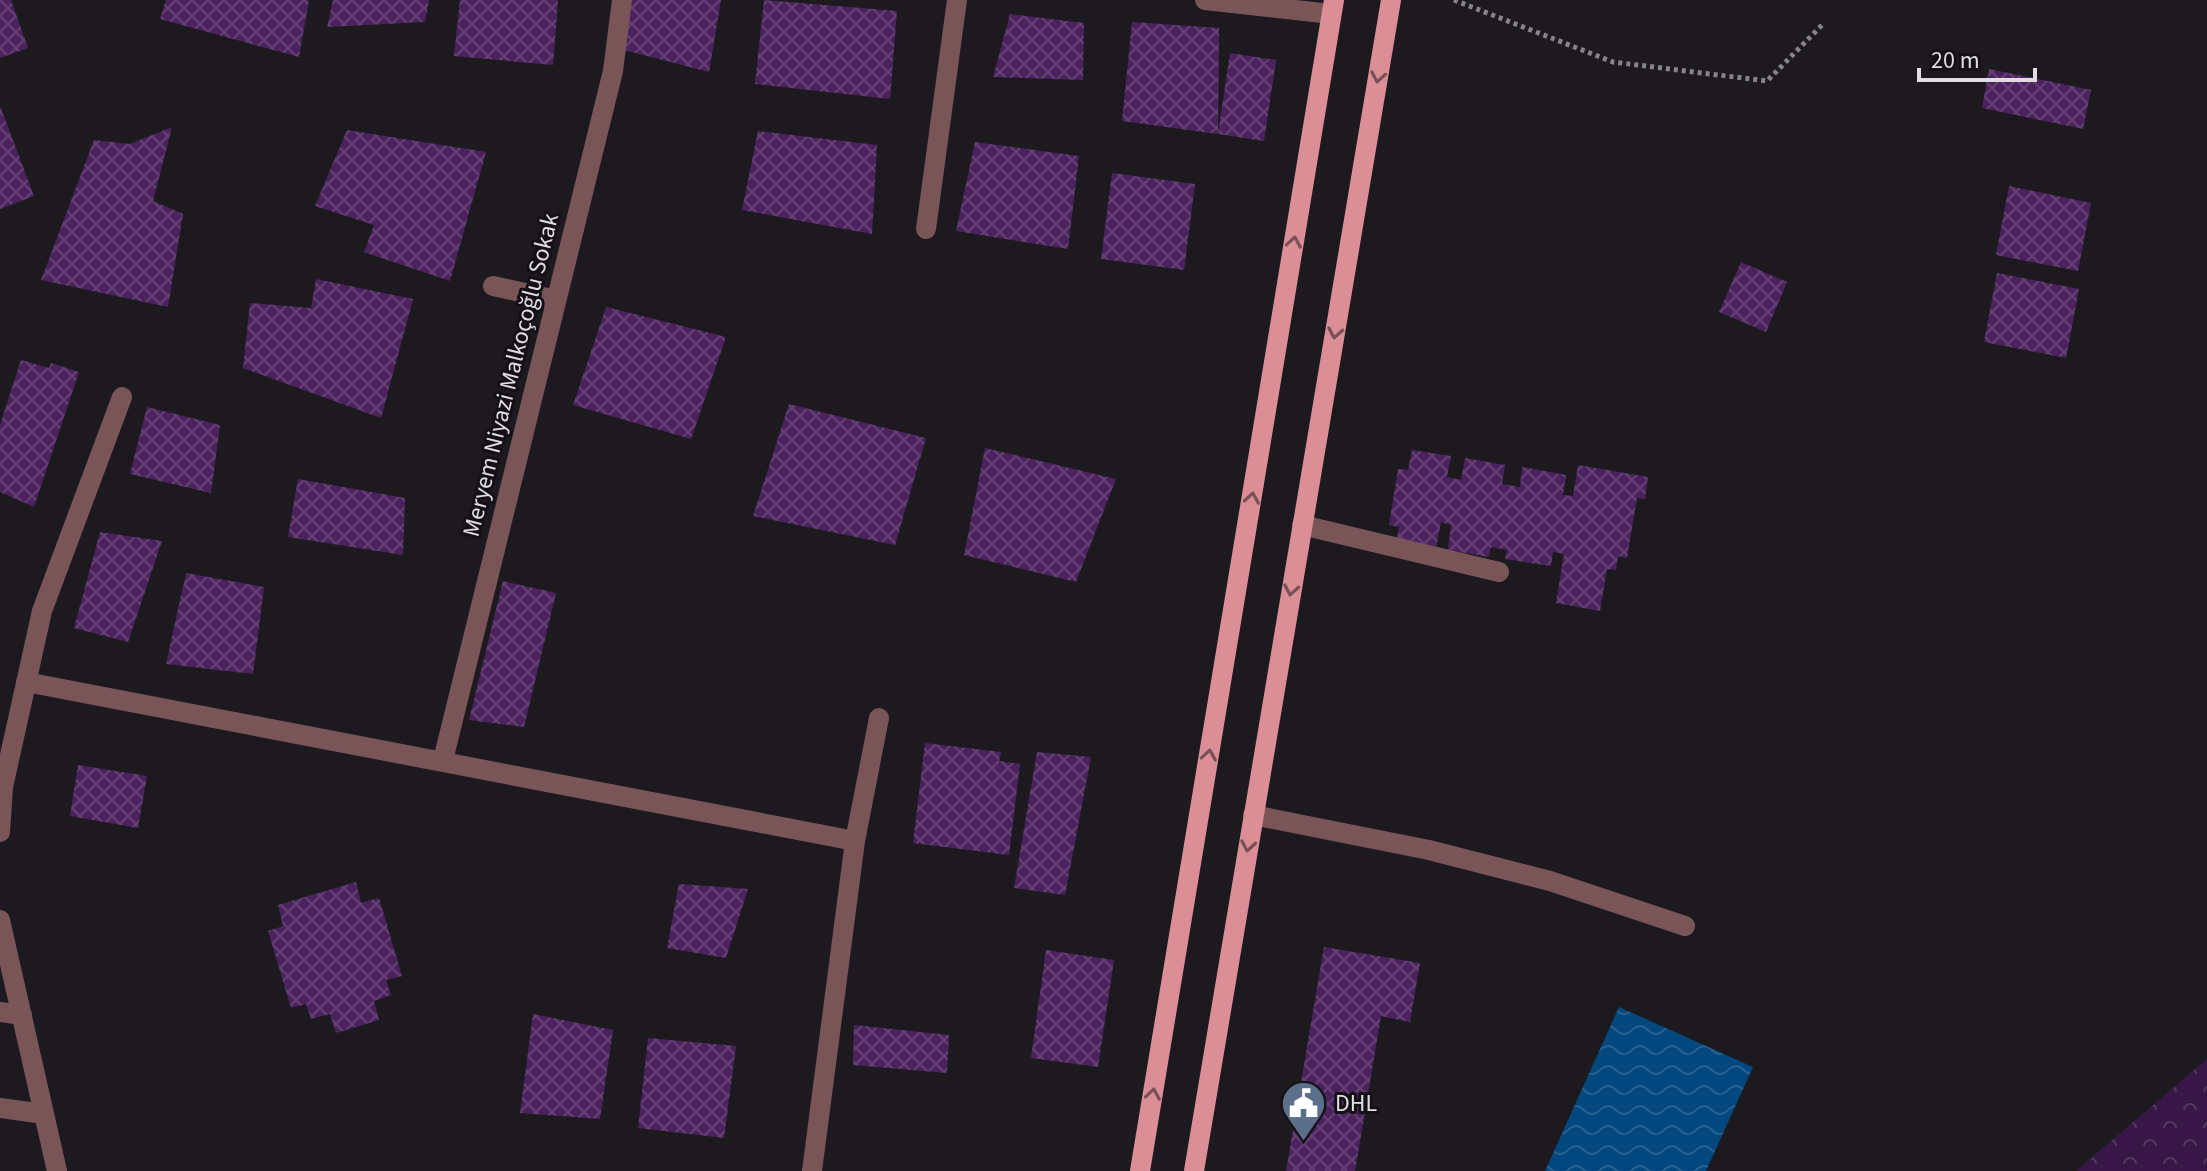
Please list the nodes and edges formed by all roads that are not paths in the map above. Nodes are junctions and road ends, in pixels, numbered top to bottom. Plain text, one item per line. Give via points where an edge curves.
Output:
1 (622, 0) edge
2 (957, 0) edge
3 (1205, 0) edge
4 (1391, 0) edge
5 (1332, 7) edge
6 (926, 229) dead end
7 (493, 286) dead end
8 (556, 300) junction
9 (122, 397) dead end
10 (1302, 525) junction
11 (1499, 572) dead end
12 (26, 682) junction
13 (879, 718) dead end
14 (443, 760) junction
15 (2, 787) edge
16 (1253, 815) junction
17 (0, 832) edge
18 (855, 841) junction
19 (0, 920) edge
20 (1685, 926) dead end
21 (0, 1012) edge
22 (22, 1015) junction
23 (0, 1108) edge
24 (44, 1114) junction
25 (57, 1171) edge
26 (812, 1171) edge
27 (1140, 1171) edge
28 (1194, 1171) edge

1 - 8 street, Meryem Niyazi Malkoçoğlu Sokak via 613,71
2 - 6 street
3 - 5 street
4 -> 10 main road
27 -> 5 main road
7 - 8 street
8 - 14 street, Meryem Niyazi Malkoçoğlu Sokak
9 - 12 street via 42,611
10 - 11 street
10 -> 16 main road
12 - 14 street
12 - 15 street
13 - 18 street
14 - 18 street
15 - 17 street
16 - 20 street via 1429,850 1550,881
16 -> 28 main road
18 - 26 street
19 - 22 street
21 - 22 street
22 - 24 street
23 - 24 street
24 - 25 street

